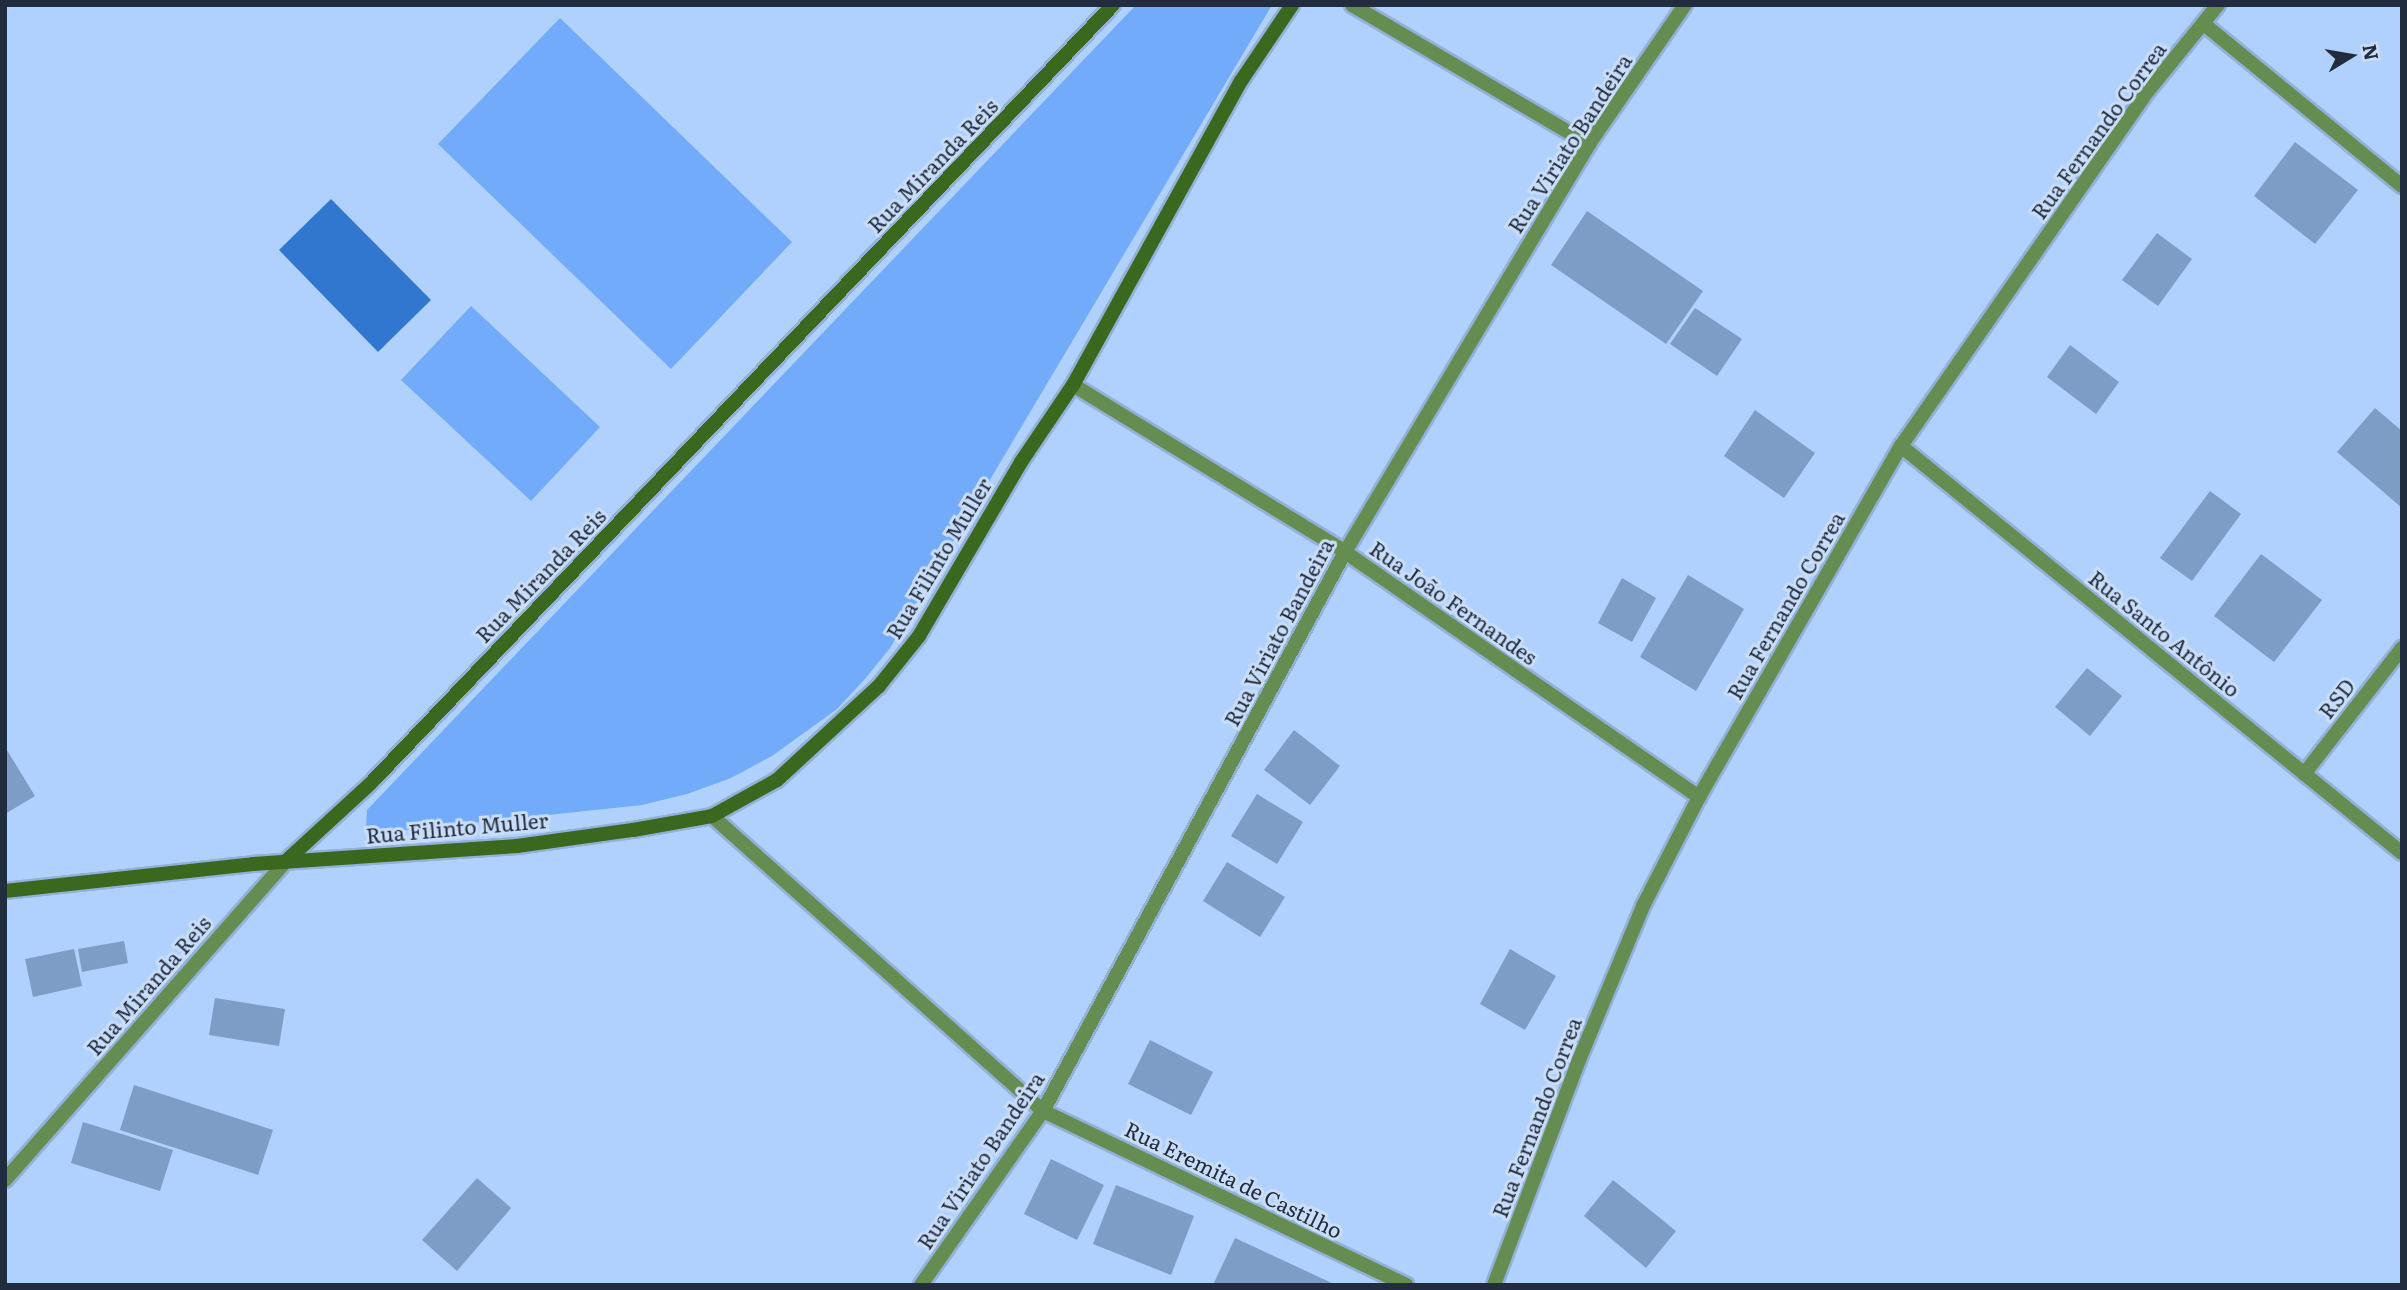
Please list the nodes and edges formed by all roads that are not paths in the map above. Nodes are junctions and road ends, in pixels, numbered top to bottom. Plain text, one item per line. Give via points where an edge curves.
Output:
1 (1113, 5) edge
2 (1292, 5) edge
3 (1352, 5) edge
4 (1685, 5) edge
5 (2218, 5) edge
6 (2204, 23) junction
7 (1589, 144) junction
8 (2402, 186) edge
9 (1073, 384) junction
10 (1901, 446) junction
11 (1345, 552) junction
12 (2402, 648) edge
13 (2304, 774) junction
14 (1699, 797) junction
15 (712, 816) junction
16 (2402, 853) edge
17 (285, 862) junction
18 (5, 891) edge
19 (1043, 1111) junction
20 (5, 1180) edge
21 (921, 1285) edge
22 (1406, 1285) edge
23 (1494, 1285) edge

1 - 17 street, Rua Miranda Reis via 370,783
2 - 9 street, Rua Filinto Muller via 1241,80
3 - 7 street
4 - 7 street, Rua Viriato Bandeira
5 - 6 street, Rua Fernando Correa
6 - 8 street
6 - 10 street, Rua Fernando Correa via 2148,91
7 - 11 street, Rua Viriato Bandeira
9 - 11 street, Rua João Fernandes
9 - 15 street, Rua Filinto Muller via 1021,461 919,636 879,687 777,780
10 - 13 street, Rua Santo Antônio
10 - 14 street, Rua Fernando Correa
11 - 14 street, Rua João Fernandes
11 - 19 street, Rua Viriato Bandeira
12 - 13 street, RSD
13 - 16 street, Rua Santo Antônio
14 - 23 street, Rua Fernando Correa via 1643,906
15 - 17 street, Rua Filinto Muller via 517,846
15 - 19 street, Rua Eremita de Castilho
17 - 18 street, Rua Filinto Muller
17 - 20 street, Rua Miranda Reis
19 - 21 street, Rua Viriato Bandeira
19 - 22 street, Rua Eremita de Castilho

